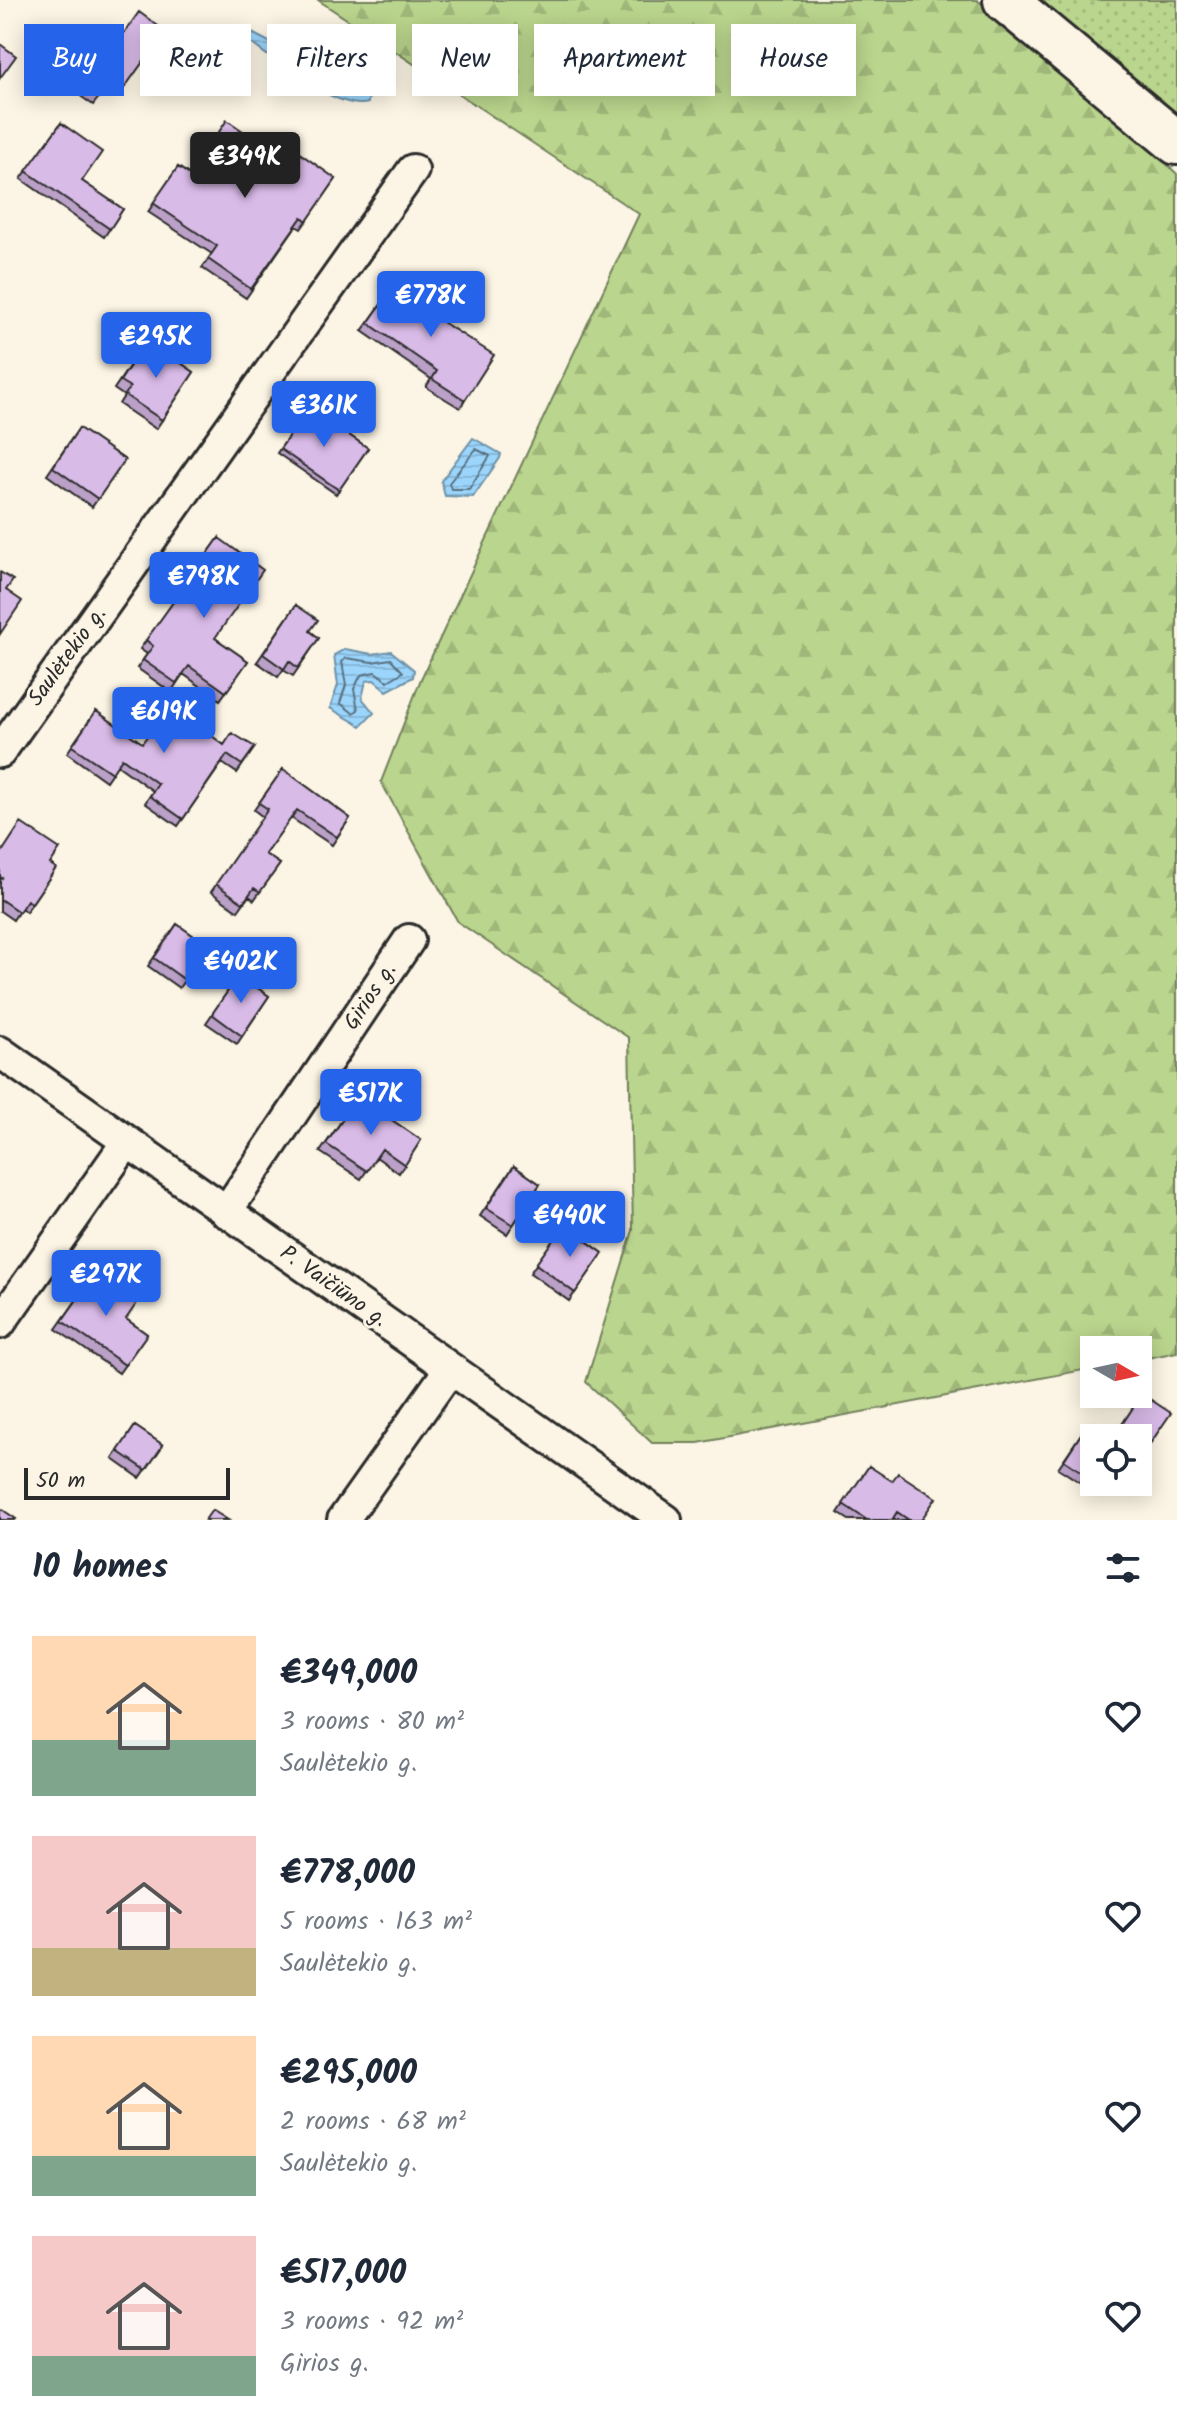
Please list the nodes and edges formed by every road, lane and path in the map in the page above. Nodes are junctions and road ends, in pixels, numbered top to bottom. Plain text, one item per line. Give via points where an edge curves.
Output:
1 (1005, 0) edge
2 (1177, 143) edge
3 (413, 170) dead end
4 (0, 752) edge
5 (409, 940) dead end
6 (0, 1052) edge
7 (127, 1142) junction
8 (226, 1212) junction
9 (0, 1323) edge
10 (450, 1369) junction
11 (343, 1520) edge
12 (666, 1520) edge

1 - 2 main road
3 - 4 street, Saulėtekio g.
5 - 8 street, Girios g.
6 - 7 street, P. Vaičiūno g.
7 - 8 street, P. Vaičiūno g.
7 - 9 street
8 - 10 street, P. Vaičiūno g.
10 - 11 street
10 - 12 street, P. Vaičiūno g.

